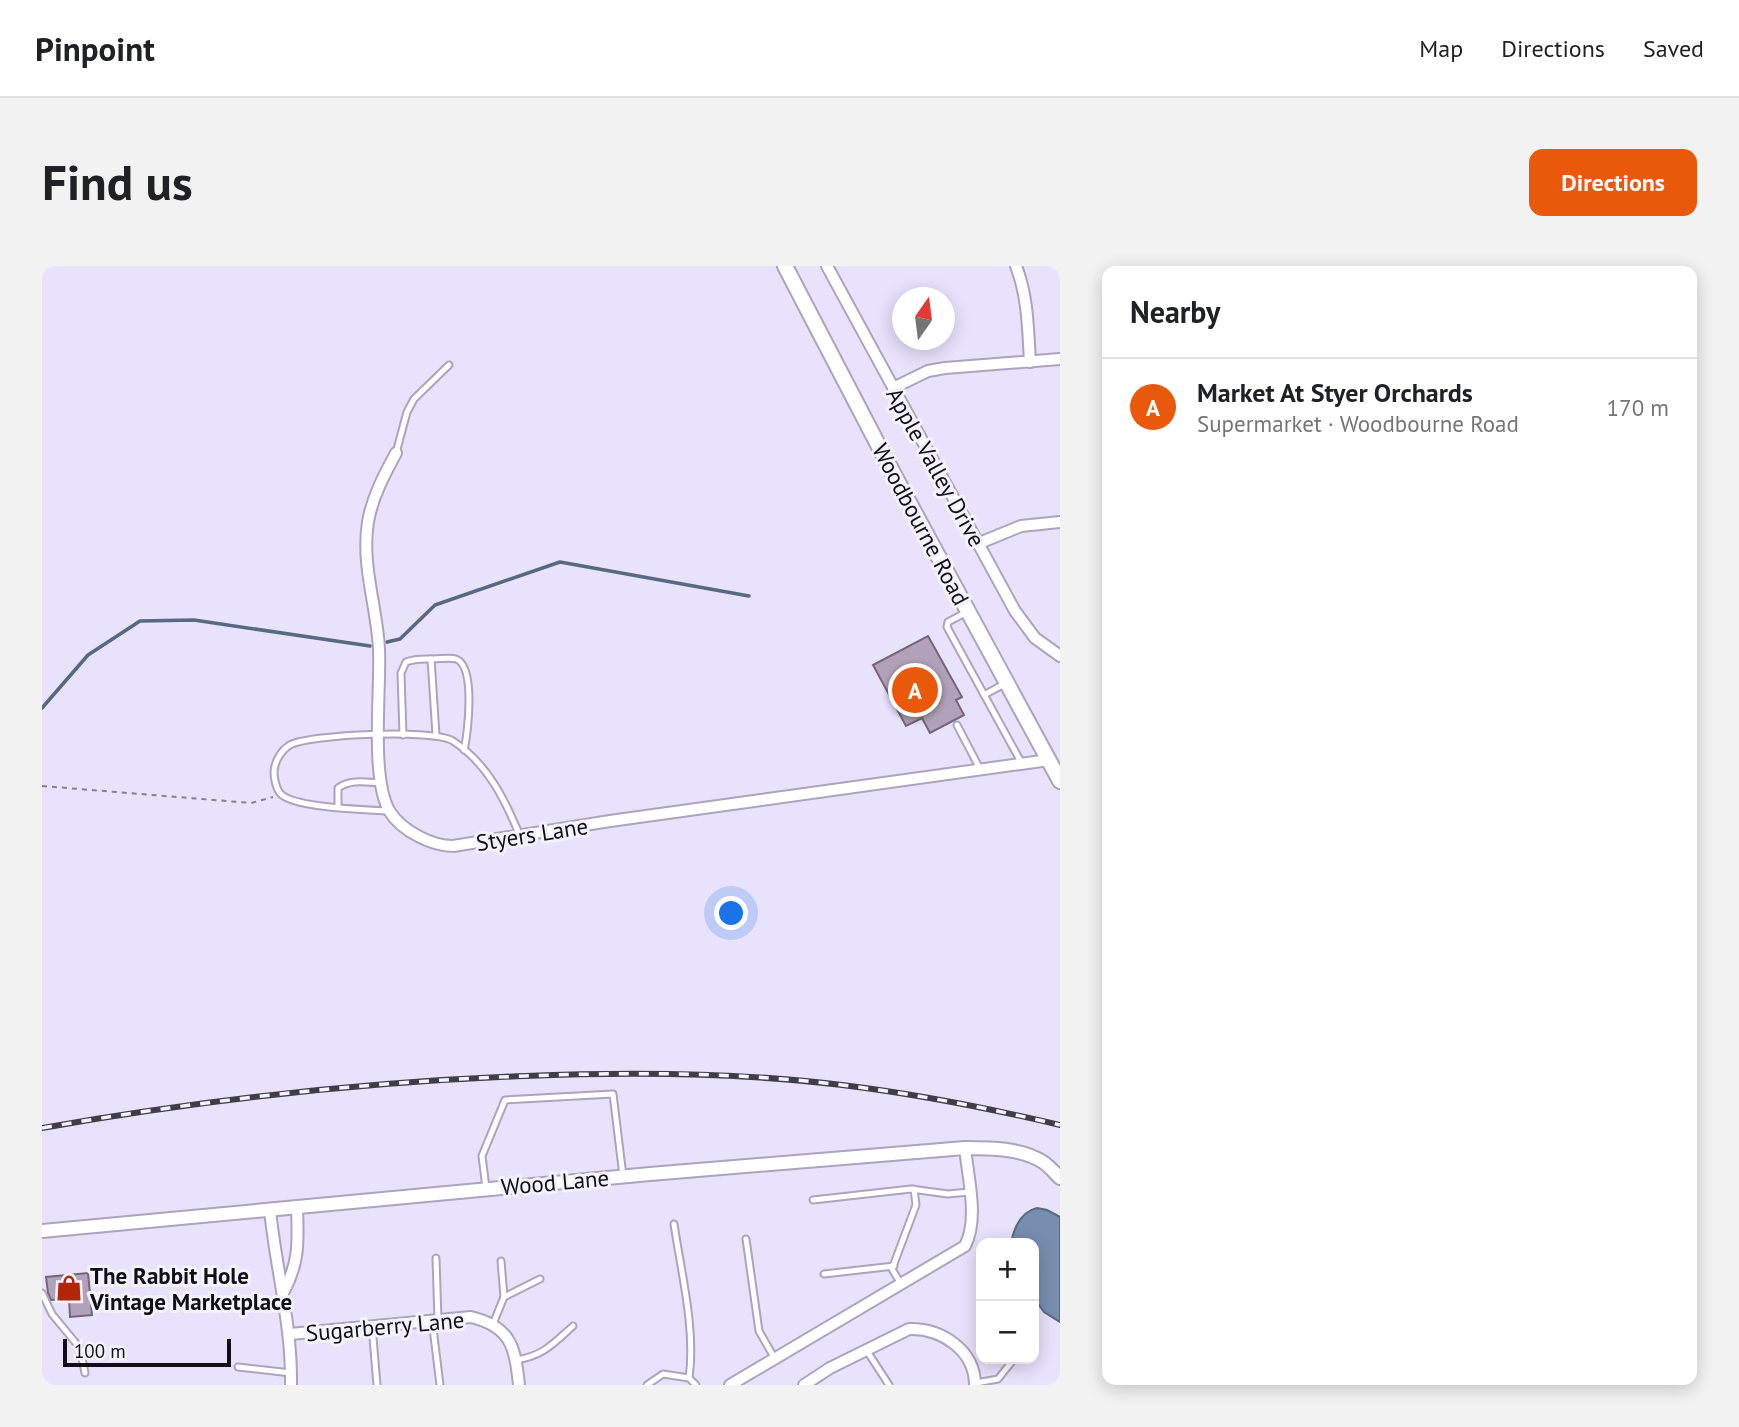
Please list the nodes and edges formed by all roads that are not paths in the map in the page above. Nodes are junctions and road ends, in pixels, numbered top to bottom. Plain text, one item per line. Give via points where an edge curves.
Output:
1 (785, 266) edge
2 (827, 266) edge
3 (1016, 266) edge
4 (1060, 359) edge
5 (1030, 362) junction
6 (449, 365) dead end
7 (893, 388) junction
8 (396, 453) joint
9 (1060, 522) edge
10 (977, 544) junction
11 (968, 611) junction
12 (1060, 656) edge
13 (431, 659) junction
14 (1007, 683) junction
15 (984, 695) junction
16 (957, 725) dead end
17 (403, 735) junction
18 (436, 735) junction
19 (378, 736) junction
20 (464, 750) junction
21 (1049, 760) junction
22 (1022, 764) junction
23 (980, 769) junction
24 (1060, 781) edge
25 (380, 783) junction
26 (338, 807) junction
27 (389, 811) junction
28 (520, 836) junction
29 (965, 1148) junction
30 (623, 1176) junction
31 (1060, 1178) edge
32 (486, 1189) junction
33 (914, 1189) junction
34 (969, 1192) junction
35 (813, 1200) dead end
36 (297, 1207) junction
37 (270, 1210) junction
38 (674, 1224) dead end
39 (42, 1231) edge
40 (746, 1239) dead end
41 (436, 1258) dead end
42 (501, 1261) dead end
43 (894, 1266) junction
44 (824, 1274) dead end
45 (540, 1279) dead end
46 (901, 1284) junction
47 (42, 1293) edge
48 (284, 1293) junction
49 (504, 1297) junction
50 (435, 1320) junction
51 (492, 1324) junction
52 (372, 1326) junction
53 (573, 1326) dead end
54 (289, 1334) junction
55 (867, 1351) junction
56 (775, 1359) junction
57 (516, 1360) junction
58 (1010, 1364) edge
59 (237, 1367) dead end
60 (85, 1373) dead end
61 (689, 1378) junction
62 (291, 1379) edge
63 (818, 1381) edge
64 (976, 1384) edge
65 (377, 1385) edge
66 (440, 1385) edge
67 (519, 1385) edge
68 (647, 1385) edge
69 (696, 1385) edge
70 (730, 1385) edge
71 (804, 1385) edge
72 (889, 1385) edge

1 - 11 main road, Woodbourne Road
2 - 7 street, Apple Valley Drive
3 - 5 street via 1026,301
4 - 5 street
5 - 7 street via 928,371
6 - 8 lane via 414,399
7 - 10 street, Apple Valley Drive
8 - 19 street via 373,500 367,534 379,648
9 - 10 street via 1009,529
10 - 12 street, Apple Valley Drive via 1025,627
11 - 14 main road, Woodbourne Road
11 - 15 lane via 947,627
13 - 17 lane via 406,662 401,673
13 - 18 lane
13 - 20 lane via 455,659 464,664 469,729
14 - 15 lane
14 - 21 main road, Woodbourne Road
15 - 22 lane
16 - 23 lane
17 - 18 lane
17 - 19 lane
18 - 20 lane
19 - 25 street
19 - 26 lane via 300,741 281,753 274,771 280,793 302,804
20 - 28 lane via 478,761 503,797
21 - 22 street, Styers Lane
21 - 24 main road, Woodbourne Road
22 - 23 street, Styers Lane
23 - 28 street, Styers Lane
25 - 26 lane via 343,784 338,788
25 - 27 street
26 - 27 lane
27 - 28 street, Styers Lane via 414,832 443,846
29 - 30 street, Wood Lane
29 - 31 street, Wood Lane via 1022,1154 1043,1162
29 - 34 street
30 - 32 street, Wood Lane
30 - 32 lane via 613,1094 505,1100 482,1156
32 - 36 street, Wood Lane
33 - 34 lane
33 - 35 lane
33 - 43 lane via 916,1205
34 - 46 street via 972,1220 965,1246
36 - 37 street, Wood Lane
36 - 48 street via 297,1262
37 - 39 street, Wood Lane
37 - 48 street
38 - 61 lane via 689,1327
40 - 56 lane via 758,1331
41 - 50 lane
42 - 49 lane
43 - 44 lane
43 - 46 lane
45 - 49 lane
46 - 56 street
47 - 60 lane via 79,1348
48 - 54 street
49 - 51 lane
50 - 51 street, Sugarberry Lane via 471,1317
50 - 52 street, Sugarberry Lane
50 - 66 lane
51 - 57 street, Sugarberry Lane via 511,1343
52 - 54 street, Sugarberry Lane
52 - 65 lane
53 - 57 lane via 549,1349
54 - 62 street
55 - 63 street
55 - 64 street via 909,1329 938,1333 966,1357
55 - 72 lane
56 - 70 street
57 - 67 street, Sugarberry Lane
58 - 64 lane via 998,1378
59 - 62 lane
61 - 68 lane via 663,1374
61 - 69 lane
63 - 71 street

